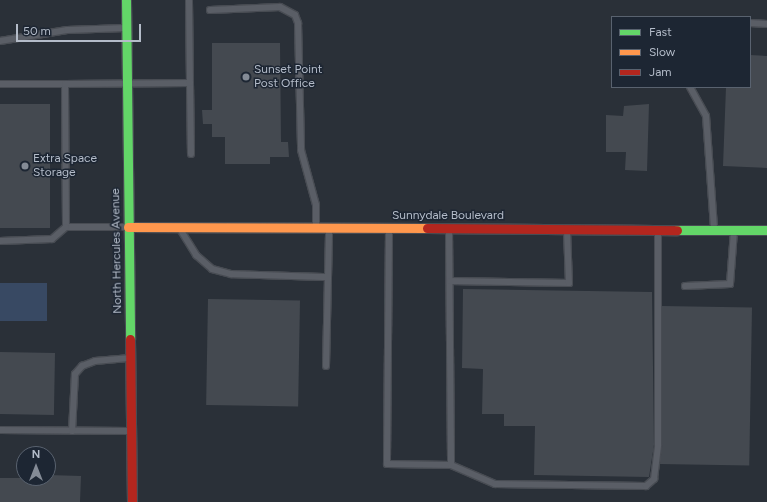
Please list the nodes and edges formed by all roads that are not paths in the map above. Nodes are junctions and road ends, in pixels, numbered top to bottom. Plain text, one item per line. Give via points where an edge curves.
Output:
1 (126, 0) edge
2 (189, 0) edge
3 (210, 10) dead end
4 (751, 23) edge
5 (767, 24) edge
6 (126, 28) junction
7 (0, 41) edge
8 (0, 84) edge
9 (65, 84) junction
10 (126, 84) junction
11 (190, 84) junction
12 (691, 88) edge
13 (191, 154) dead end
14 (66, 228) junction
15 (128, 228) junction
16 (179, 228) junction
17 (316, 228) junction
18 (330, 228) junction
19 (389, 228) junction
20 (448, 228) junction
21 (567, 229) junction
22 (658, 229) junction
23 (714, 229) junction
24 (734, 229) junction
25 (767, 230) edge
26 (0, 241) edge
27 (328, 277) junction
28 (450, 281) junction
29 (685, 286) dead end
30 (130, 358) junction
31 (326, 366) dead end
32 (0, 430) edge
33 (72, 431) junction
34 (131, 431) junction
35 (452, 465) junction
36 (132, 502) edge

1 - 6 street, North Hercules Avenue
2 - 11 lane
3 - 17 lane via 280,8 295,15 298,23 301,150 316,205
4 - 5 lane
6 - 7 lane via 67,30
6 - 10 street, North Hercules Avenue
8 - 9 lane
9 - 10 lane
9 - 14 lane
10 - 11 lane
10 - 15 street, North Hercules Avenue
11 - 13 lane
12 - 23 lane via 706,116
14 - 15 lane
14 - 26 lane via 52,239
15 - 16 street, Sunnydale Boulevard
15 - 30 street, North Hercules Avenue
16 - 17 street, Sunnydale Boulevard
16 - 27 lane via 196,255 212,269 231,274
17 - 18 street, Sunnydale Boulevard
18 - 19 street, Sunnydale Boulevard
18 - 27 lane
19 - 20 street, Sunnydale Boulevard
19 - 35 lane via 387,464
20 - 21 street, Sunnydale Boulevard
20 - 28 lane
21 - 22 street, Sunnydale Boulevard
21 - 28 lane via 569,283
22 - 23 street, Sunnydale Boulevard
22 - 35 lane via 658,445 652,484 495,484
23 - 24 street, Sunnydale Boulevard
24 - 25 street, Sunnydale Boulevard
24 - 29 lane via 730,284
27 - 31 lane
28 - 35 lane
30 - 33 lane via 95,361 82,366 75,374
30 - 34 street, North Hercules Avenue
32 - 33 lane
33 - 34 lane
34 - 36 street, North Hercules Avenue

